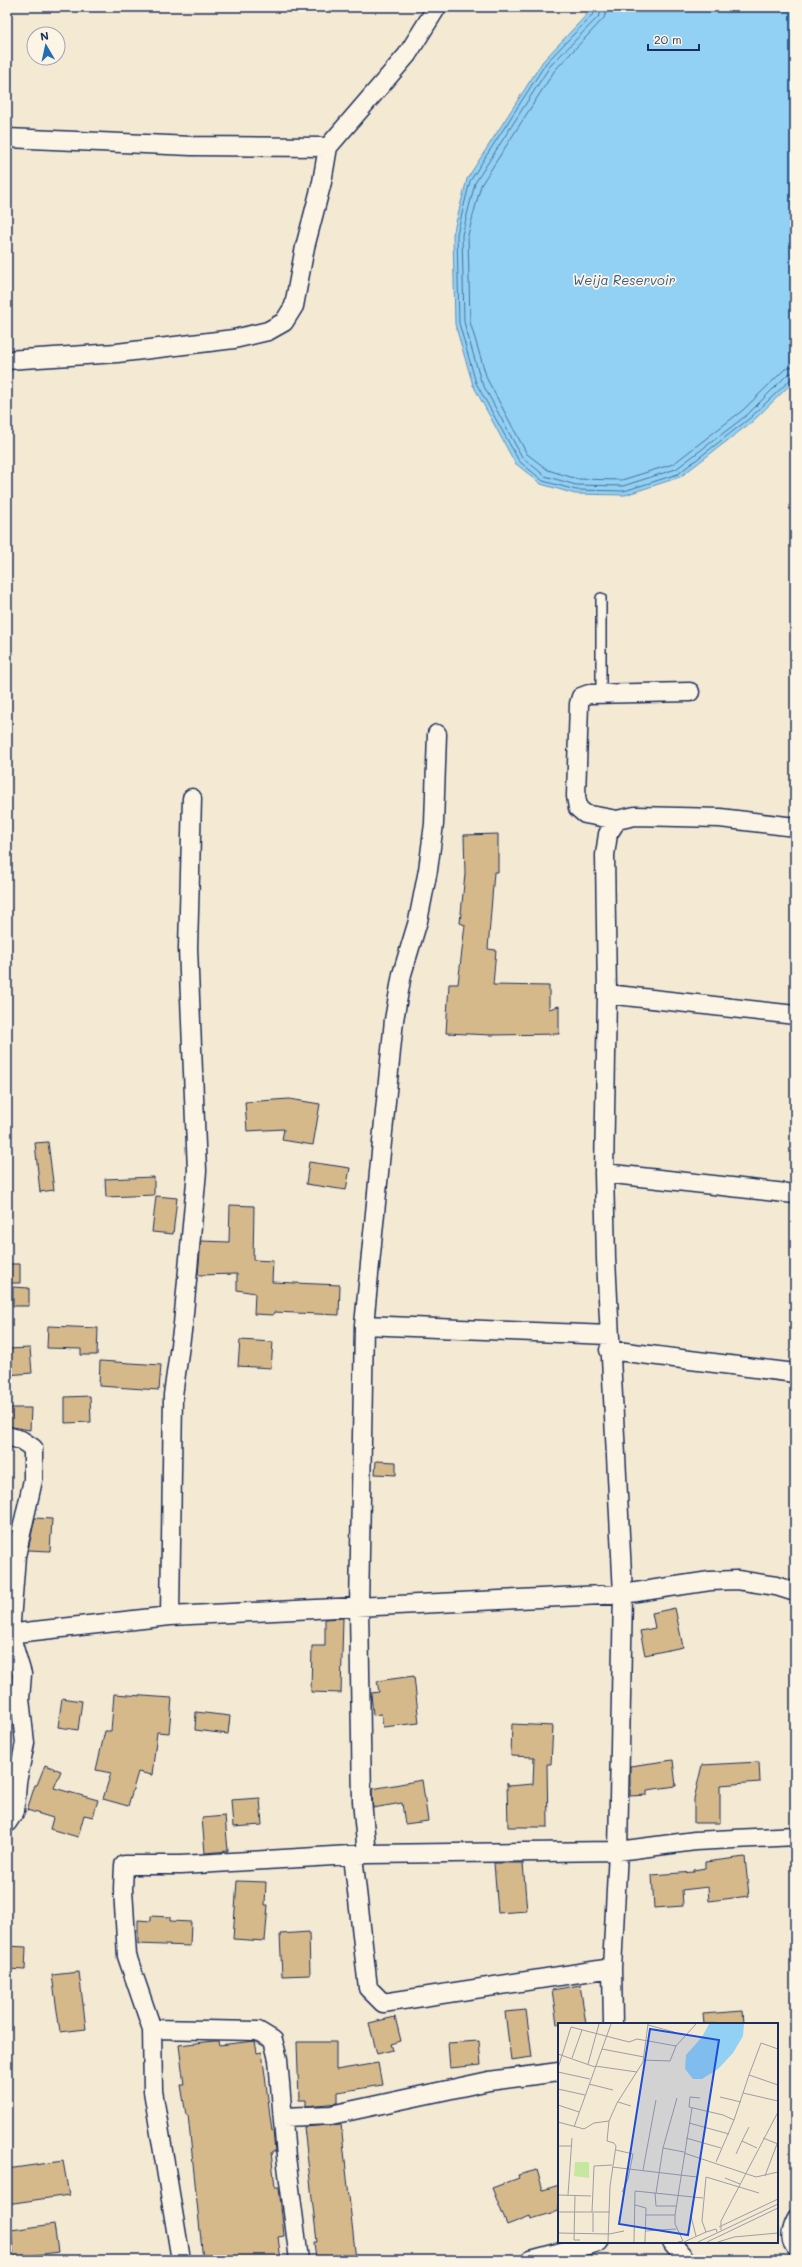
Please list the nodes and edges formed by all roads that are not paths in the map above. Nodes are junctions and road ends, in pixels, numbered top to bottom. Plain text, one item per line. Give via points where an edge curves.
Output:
1 (437, 7) edge
2 (7, 138) edge
3 (328, 147) junction
4 (7, 360) edge
5 (601, 598) dead end
6 (690, 692) dead end
7 (601, 694) junction
8 (437, 734) dead end
9 (192, 798) dead end
10 (617, 820) junction
11 (795, 827) edge
12 (607, 994) junction
13 (795, 1015) edge
14 (604, 1173) junction
15 (795, 1194) edge
16 (364, 1325) junction
17 (609, 1342) junction
18 (795, 1373) edge
19 (7, 1436) edge
20 (795, 1592) edge
21 (623, 1594) junction
22 (359, 1608) junction
23 (170, 1616) junction
24 (8, 1634) edge
25 (7, 1823) edge
26 (795, 1836) edge
27 (618, 1851) junction
28 (360, 1855) junction
29 (612, 1968) junction
30 (613, 2023) edge
31 (152, 2030) junction
32 (558, 2072) edge
33 (284, 2117) junction
34 (795, 2213) edge
35 (595, 2243) edge
36 (672, 2243) edge
37 (795, 2253) edge
38 (181, 2260) edge
39 (299, 2260) edge
40 (531, 2260) edge
41 (686, 2260) edge

1 - 3 street via 407,55
2 - 3 street via 191,146
3 - 4 street via 294,306 284,322 268,331 234,339 118,353
5 - 7 lane
6 - 7 street
7 - 10 street via 581,697 579,704 576,796 578,808 585,814
8 - 16 street via 434,824 418,921 402,974 394,1020
9 - 23 street via 188,948 197,1171 173,1395
10 - 11 street via 635,816 712,818
10 - 12 street via 608,834 605,856
12 - 13 street
12 - 14 street
14 - 15 street
14 - 17 street
16 - 17 street
16 - 22 street
17 - 18 street
17 - 21 street
19 - 24 street via 21,1440 33,1448 34,1465 16,1556
20 - 21 street via 776,1586 737,1580 710,1581
21 - 22 street
21 - 27 street
22 - 23 street
22 - 28 street via 362,1801
23 - 24 street
24 - 25 street via 22,1674 20,1699 25,1742 17,1782 15,1811
26 - 27 street via 695,1841
27 - 28 street
27 - 29 street
28 - 29 street via 368,1988 383,2003
28 - 31 street via 181,1865 124,1864 127,1956
29 - 30 street
31 - 33 street via 258,2031 273,2040 278,2059
31 - 38 street via 153,2090
32 - 33 street via 489,2082 331,2115
33 - 39 street via 286,2157
34 - 37 lane via 788,2224 787,2234 788,2243
35 - 40 street
36 - 41 street

